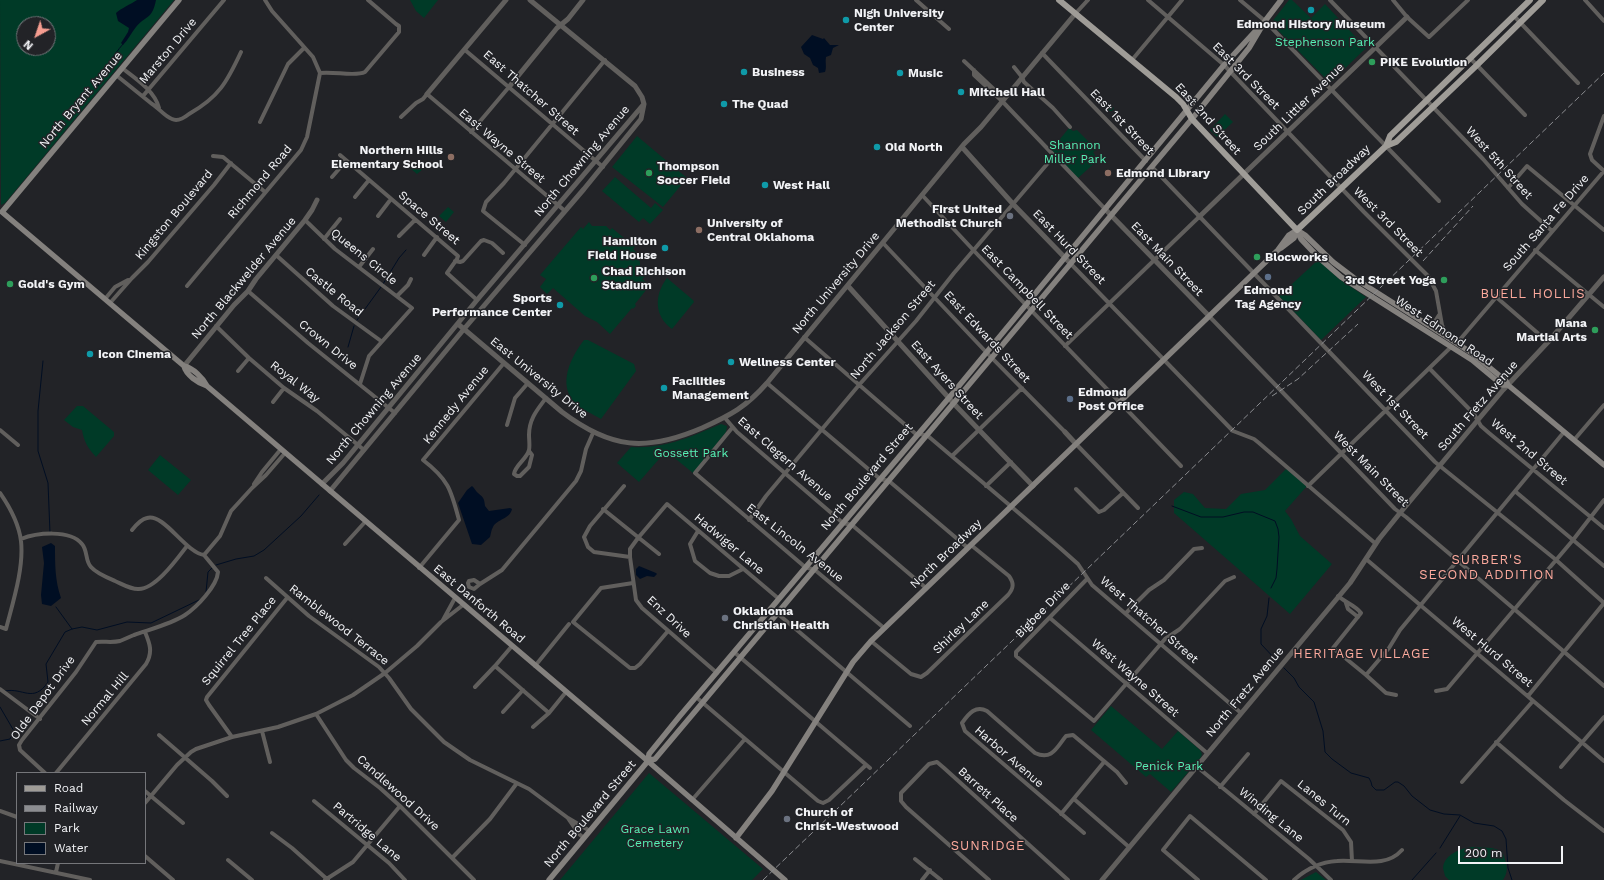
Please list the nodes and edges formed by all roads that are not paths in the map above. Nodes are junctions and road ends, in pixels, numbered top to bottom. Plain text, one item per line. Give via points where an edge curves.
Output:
1 (178, 0) edge
2 (224, 0) edge
3 (266, 0) edge
4 (368, 0) edge
5 (506, 0) edge
6 (530, 0) edge
7 (584, 0) edge
8 (916, 0) edge
9 (1059, 0) edge
10 (1088, 0) edge
11 (1148, 0) edge
12 (1182, 0) edge
13 (1240, 0) edge
14 (1281, 0) edge
15 (1330, 0) edge
16 (1393, 0) edge
17 (1468, 0) edge
18 (1530, 0) edge
19 (1543, 0) edge
20 (1584, 0) edge
21 (1076, 14) junction
22 (1514, 16) junction
23 (1168, 17) junction
24 (1407, 17) junction
25 (1265, 21) junction
26 (1604, 21) edge
27 (1520, 22) junction
28 (560, 25) junction
29 (949, 29) dead end
30 (1376, 47) junction
31 (304, 48) junction
32 (465, 50) junction
33 (241, 52) dead end
34 (1042, 53) junction
35 (1471, 59) junction
36 (605, 60) junction
37 (964, 60) dead end
38 (1132, 60) junction
39 (1224, 65) junction
40 (1477, 65) junction
41 (1014, 67) dead end
42 (122, 68) junction
43 (1230, 72) junction
44 (320, 73) junction
45 (116, 75) junction
46 (1022, 77) junction
47 (1578, 83) dead end
48 (509, 87) junction
49 (148, 90) junction
50 (1331, 90) junction
51 (427, 94) junction
52 (143, 96) junction
53 (1002, 101) junction
54 (1427, 101) junction
55 (644, 104) junction
56 (1433, 107) junction
57 (159, 108) junction
58 (1187, 111) junction
59 (1525, 115) dead end
60 (1604, 116) edge
61 (401, 117) dead end
62 (1192, 119) junction
63 (260, 122) dead end
64 (552, 124) junction
65 (1070, 127) dead end
66 (470, 132) junction
67 (1288, 132) junction
68 (1386, 146) junction
69 (962, 147) junction
70 (340, 155) dead end
71 (213, 156) dead end
72 (1054, 156) junction
73 (346, 161) junction
74 (596, 161) junction
75 (1146, 161) junction
76 (231, 163) junction
77 (602, 167) junction
78 (1152, 167) junction
79 (515, 169) junction
80 (1604, 171) edge
81 (1244, 175) junction
82 (332, 178) dead end
83 (369, 180) junction
84 (1341, 188) junction
85 (1508, 188) junction
86 (265, 192) junction
87 (922, 195) junction
88 (355, 197) dead end
89 (391, 199) junction
90 (317, 200) dead end
91 (1439, 201) dead end
92 (1013, 204) junction
93 (1574, 205) junction
94 (558, 206) junction
95 (1105, 209) junction
96 (1, 212) edge
97 (565, 212) junction
98 (1111, 215) junction
99 (378, 216) dead end
100 (1199, 217) junction
101 (340, 219) dead end
102 (305, 220) junction
103 (415, 220) junction
104 (1297, 230) junction
105 (1604, 230) edge
106 (1552, 231) junction
107 (400, 236) dead end
108 (437, 237) junction
109 (324, 239) junction
110 (883, 243) junction
111 (525, 245) junction
112 (373, 249) dead end
113 (1535, 250) junction
114 (974, 251) junction
115 (503, 253) dead end
116 (276, 255) junction
117 (424, 255) dead end
118 (1064, 258) junction
119 (1154, 260) junction
120 (455, 261) junction
121 (1071, 264) junction
122 (359, 268) junction
123 (1254, 273) junction
124 (1604, 277) edge
125 (411, 279) dead end
126 (187, 286) dead end
127 (848, 286) junction
128 (248, 292) junction
129 (1589, 295) junction
130 (397, 296) junction
131 (935, 296) junction
132 (1495, 296) junction
133 (477, 300) junction
134 (108, 301) junction
135 (1109, 303) junction
136 (1025, 305) junction
137 (1604, 307) edge
138 (1031, 311) junction
139 (1439, 312) junction
140 (1209, 316) junction
141 (458, 324) junction
142 (1428, 324) junction
143 (216, 326) junction
144 (464, 329) junction
145 (804, 338) junction
146 (1450, 339) junction
147 (381, 341) junction
148 (898, 341) junction
149 (1548, 342) junction
150 (1457, 343) junction
151 (1065, 346) junction
152 (1451, 347) junction
153 (986, 352) junction
154 (249, 358) junction
155 (992, 358) junction
156 (1163, 360) junction
157 (504, 363) junction
158 (184, 366) junction
159 (1430, 369) junction
160 (238, 371) dead end
161 (528, 383) junction
162 (767, 383) junction
163 (360, 384) junction
164 (859, 385) junction
165 (1508, 385) junction
166 (284, 388) junction
167 (1022, 388) junction
168 (546, 398) junction
169 (949, 398) junction
170 (273, 402) dead end
171 (1120, 402) junction
172 (954, 403) junction
173 (1604, 405) edge
174 (388, 408) junction
175 (1386, 411) junction
176 (395, 413) junction
177 (725, 418) junction
178 (1478, 420) junction
179 (507, 426) dead end
180 (732, 428) junction
181 (978, 429) junction
182 (0, 430) edge
183 (823, 430) junction
184 (1065, 432) joint
185 (1564, 432) junction
186 (593, 433) junction
187 (917, 436) junction
188 (928, 436) junction
189 (1574, 440) junction
190 (660, 442) joint
191 (18, 444) dead end
192 (1076, 444) junction
193 (358, 445) junction
194 (364, 450) junction
195 (283, 451) junction
196 (529, 451) junction
197 (1341, 454) junction
198 (952, 456) junction
199 (1010, 462) junction
200 (1440, 465) junction
201 (1604, 465) edge
202 (1181, 466) dead end
203 (1533, 469) junction
204 (786, 474) junction
205 (880, 479) junction
206 (889, 481) junction
207 (322, 484) junction
208 (624, 486) dead end
209 (986, 486) junction
210 (1033, 486) junction
211 (1308, 486) junction
212 (1076, 489) dead end
213 (330, 491) junction
214 (1516, 492) junction
215 (0, 493) edge
216 (1123, 493) junction
217 (1604, 500) edge
218 (667, 504) joint
219 (1011, 507) junction
220 (1138, 508) dead end
221 (603, 509) junction
222 (1400, 513) junction
223 (1498, 514) junction
224 (1590, 516) junction
225 (749, 520) junction
226 (365, 522) junction
227 (843, 523) junction
228 (852, 526) junction
229 (1604, 528) edge
230 (132, 530) dead end
231 (698, 531) junction
232 (638, 538) junction
233 (21, 539) junction
234 (1573, 540) junction
235 (345, 544) dead end
236 (1376, 544) junction
237 (187, 546) junction
238 (969, 546) junction
239 (1202, 548) dead end
240 (659, 554) dead end
241 (204, 555) junction
242 (630, 557) junction
243 (1366, 560) junction
244 (1555, 560) junction
245 (1458, 561) junction
246 (805, 566) junction
247 (1604, 566) edge
248 (419, 568) junction
249 (743, 569) junction
250 (815, 570) junction
251 (1234, 576) dead end
252 (266, 578) dead end
253 (1088, 579) junction
254 (633, 583) junction
255 (480, 584) dead end
256 (926, 588) junction
257 (1338, 596) junction
258 (287, 598) junction
259 (455, 598) junction
260 (779, 599) junction
261 (789, 600) junction
262 (1604, 603) edge
263 (463, 605) junction
264 (1421, 606) junction
265 (771, 608) junction
266 (1514, 609) junction
267 (1126, 613) junction
268 (777, 614) junction
269 (1050, 618) junction
270 (442, 622) junction
271 (571, 623) junction
272 (0, 627) edge
273 (884, 628) junction
274 (668, 630) junction
275 (145, 632) junction
276 (871, 641) junction
277 (1161, 644) junction
278 (512, 646) junction
279 (1564, 651) junction
280 (734, 652) junction
281 (1477, 654) junction
282 (740, 658) junction
283 (495, 666) junction
284 (535, 666) junction
285 (847, 672) junction
286 (385, 673) junction
287 (717, 673) junction
288 (727, 674) junction
289 (1366, 675) junction
290 (1127, 685) junction
291 (1604, 686) edge
292 (475, 687) dead end
293 (0, 689) edge
294 (523, 690) junction
295 (1436, 691) dead end
296 (566, 692) junction
297 (1396, 695) dead end
298 (1528, 696) junction
299 (696, 697) junction
300 (1533, 701) junction
301 (703, 702) junction
302 (503, 712) dead end
303 (1241, 712) junction
304 (549, 713) junction
305 (316, 714) junction
306 (1604, 717) edge
307 (40, 719) junction
308 (816, 722) junction
309 (910, 726) dead end
310 (533, 727) dead end
311 (262, 731) junction
312 (159, 735) dead end
313 (232, 737) junction
314 (745, 739) junction
315 (1496, 742) junction
316 (1583, 743) junction
317 (1207, 753) junction
318 (1248, 754) dead end
319 (184, 757) junction
320 (648, 761) junction
321 (1604, 761) edge
322 (270, 762) dead end
323 (1104, 762) junction
324 (1196, 766) junction
325 (1562, 767) dead end
326 (44, 772) edge
327 (57, 772) edge
328 (784, 772) junction
329 (1462, 782) dead end
330 (518, 783) junction
331 (1126, 783) dead end
332 (1220, 787) junction
333 (146, 792) edge
334 (151, 796) junction
335 (227, 796) dead end
336 (1074, 799) junction
337 (692, 800) junction
338 (314, 801) dead end
339 (146, 802) edge
340 (400, 806) junction
341 (0, 811) edge
342 (1061, 814) junction
343 (1254, 814) junction
344 (16, 817) edge
345 (568, 818) junction
346 (183, 823) dead end
347 (590, 831) junction
348 (1604, 831) edge
349 (272, 833) dead end
350 (1084, 833) dead end
351 (584, 838) junction
352 (736, 838) junction
353 (367, 846) junction
354 (1129, 847) junction
355 (1402, 850) dead end
356 (146, 857) edge
357 (452, 858) junction
358 (915, 858) dead end
359 (228, 860) dead end
360 (0, 861) edge
361 (1352, 861) junction
362 (58, 864) edge
363 (1317, 865) junction
364 (930, 870) junction
365 (56, 872) junction
366 (90, 880) edge
367 (173, 880) edge
368 (252, 880) edge
369 (327, 880) edge
370 (405, 880) edge
371 (474, 880) edge
372 (549, 880) edge
373 (785, 880) edge
374 (922, 880) edge
375 (941, 880) edge
376 (989, 880) edge
377 (1068, 880) edge
378 (1102, 880) edge
379 (1198, 880) edge
380 (1266, 880) edge
381 (1294, 880) edge
382 (1331, 880) edge

1 - 42 main road, North Bryant Avenue
2 - 49 street, Marston Drive
3 - 31 street via 272,11
4 - 44 street via 396,24 399,32 365,72 357,75 342,72
5 - 32 street
6 - 28 street
7 - 28 street
8 - 29 street
9 - 21 main road, East 2nd Street
10 - 21 street
11 - 23 street, East 3rd Street
12 - 23 street
13 - 25 street
14 - 25 main road
15 - 30 street, West 5th Street
16 - 24 street
17 - 24 street via 1429,37
18 - 22 main road, South Broadway
19 - 27 main road, South Broadway
20 - 26 street
21 - 34 street, North University Drive
21 - 38 main road, East 2nd Street
22 - 27 street
22 - 35 main road, South Broadway
23 - 38 street
23 - 39 street, East 3rd Street
24 - 30 street, South Littler Avenue
25 - 39 main road, North Boulevard Street
25 - 43 main road, North Boulevard Street via 1249,48
25 - 50 street
27 - 40 main road, South Broadway
27 - 47 street
28 - 36 street
28 - 48 street
30 - 50 street, South Littler Avenue
30 - 54 street, West 5th Street
31 - 44 street via 313,57
31 - 63 street via 288,64
32 - 48 street, East Thatcher Street
32 - 51 street
33 - 57 street via 222,86 204,106 180,120 172,120
34 - 46 street, North University Drive
34 - 75 street, East 1st Street
35 - 40 street
35 - 54 main road, South Broadway
36 - 55 street via 635,86
36 - 64 street
37 - 53 street via 974,70 974,75
38 - 58 main road, East 2nd Street via 1176,98
39 - 43 street, East 3rd Street
39 - 58 main road, North Boulevard Street
40 - 56 main road, South Broadway
40 - 59 street
41 - 46 street
42 - 45 main road, North Bryant Avenue
42 - 49 street
43 - 62 main road, North Boulevard Street
43 - 67 street, East 3rd Street
44 - 86 street, Richmond Road via 304,145
45 - 52 street
45 - 96 main road, North Bryant Avenue
46 - 53 street, North University Drive
46 - 65 street via 1024,82
48 - 64 street, East Thatcher Street
48 - 66 street
49 - 52 street, Marston Drive
49 - 57 street via 157,100
50 - 67 street, South Littler Avenue
50 - 68 street
51 - 61 street
51 - 66 street, East Wayne Street
52 - 57 street
53 - 69 street, North University Drive
53 - 72 street
54 - 56 street, West 5th Street
54 - 68 main road, South Broadway via 1390,136
55 - 74 street, North Chowning Avenue
55 - 77 street, North Chowning Avenue via 641,119
56 - 68 main road, South Broadway via 1396,142
56 - 85 street, West 5th Street
58 - 62 main road, East 2nd Street
58 - 75 main road, North Boulevard Street
60 - 80 street, South Santa Fe Drive via 1590,154 1592,160
62 - 78 main road, North Boulevard Street
62 - 81 main road, East 2nd Street
64 - 74 street, East Thatcher Street
64 - 79 street
66 - 79 street, East Wayne Street
67 - 81 street, South Littler Avenue
67 - 84 street, East 3rd Street
68 - 84 main road, South Broadway
68 - 91 street
69 - 87 street, North University Drive
69 - 92 street, East Hurd Street
70 - 73 street, Space Street
71 - 76 street via 223,156
72 - 92 street, North Jackson Street
72 - 95 street
73 - 82 street
73 - 83 street, Space Street
74 - 77 street, East Thatcher Street
74 - 94 street, North Chowning Avenue
75 - 78 street, East 1st Street
75 - 95 main road, North Boulevard Street
76 - 86 street
76 - 134 street, Kingston Boulevard via 148,262
77 - 97 street, North Chowning Avenue
78 - 98 main road, North Boulevard Street
78 - 100 street, East 1st Street
79 - 94 street, East Wayne Street
79 - 111 street via 486,202 483,211
80 - 93 street, South Santa Fe Drive
81 - 100 street, South Littler Avenue
81 - 104 main road, East 2nd Street
83 - 88 street
83 - 89 street, Space Street
84 - 104 main road, South Broadway
84 - 139 street, West 3rd Street via 1428,276 1436,291
85 - 93 street via 1527,166
85 - 106 street, West 5th Street
86 - 126 street, Richmond Road
87 - 110 street, North University Drive
87 - 114 street, East Campbell Street
89 - 99 street
89 - 103 street, Space Street
90 - 102 street, North Blackwelder Avenue
92 - 114 street, North Jackson Street
92 - 118 street, East Hurd Street
93 - 105 street
93 - 106 street, South Santa Fe Drive
94 - 97 street, East Wayne Street
94 - 111 street, North Chowning Avenue
95 - 98 street, East Main Street
95 - 118 main road, North Boulevard Street
96 - 134 main road, East Danforth Road
97 - 144 street, North Chowning Avenue
98 - 119 street, East Main Street
98 - 121 main road, North Boulevard Street
100 - 119 street, South Littler Avenue
100 - 123 street, East 1st Street
101 - 109 street
102 - 109 street, Queens Circle
102 - 116 street, North Blackwelder Avenue
103 - 107 street
103 - 108 street, Space Street
104 - 123 main road, South Broadway via 1289,235 1278,250
104 - 142 main road, West Edmond Road via 1354,278
104 - 152 main road, West Edmond Road via 1301,239 1341,277
106 - 113 street, South Santa Fe Drive
108 - 117 street
108 - 120 street, Space Street via 458,256
109 - 122 street, Queens Circle
110 - 127 street, North University Drive
110 - 131 street, East Edwards Street
111 - 133 street, North Chowning Avenue
112 - 122 street
113 - 129 street
113 - 132 street, South Santa Fe Drive
114 - 131 street, North Jackson Street
114 - 136 street, East Campbell Street
115 - 120 street via 492,243 484,240 464,261
116 - 128 street, North Blackwelder Avenue
116 - 147 street, Castle Road via 333,306
118 - 121 street, East Hurd Street
118 - 136 main road, North Boulevard Street
119 - 135 street, South Littler Avenue
119 - 140 street, East Main Street
120 - 133 street, Space Street via 448,270 448,275
121 - 135 street, East Hurd Street
121 - 138 main road, North Boulevard Street
122 - 130 street, Queens Circle
123 - 140 main road, South Broadway
123 - 175 street, West 1st Street
124 - 129 street, South Fretz Avenue
125 - 130 street
127 - 145 street, North University Drive
127 - 148 street, East Ayers Street
128 - 143 street, North Blackwelder Avenue
128 - 163 street, Crown Drive
129 - 137 street
129 - 149 street, South Fretz Avenue
130 - 147 street, Queens Circle via 412,308
131 - 148 street, North Jackson Street
131 - 153 street, East Edwards Street
132 - 149 street
132 - 150 street, South Santa Fe Drive
133 - 141 street, North Chowning Avenue
134 - 158 main road, East Danforth Road
135 - 151 street, South Littler Avenue
135 - 156 street, East Hurd Street
136 - 138 street, East Campbell Street
136 - 153 main road, North Boulevard Street
138 - 151 street, East Campbell Street
138 - 155 main road, North Boulevard Street
139 - 142 street via 1434,323
139 - 146 street, West 3rd Street via 1443,330
140 - 156 main road, North Broadway
140 - 197 street, West Main Street
141 - 144 street, East University Drive
141 - 174 street, North Chowning Avenue
142 - 146 main road, West Edmond Road
143 - 154 street, Royal Way
143 - 158 street, North Blackwelder Avenue
144 - 157 street, East University Drive
144 - 176 street, North Chowning Avenue
145 - 162 street, North University Drive
145 - 164 street
146 - 150 main road, West Edmond Road
147 - 163 street via 369,356
148 - 164 street, North Jackson Street
148 - 169 street, East Ayers Street
149 - 165 street, South Fretz Avenue
150 - 165 main road, West Edmond Road via 1492,369
151 - 171 street, East Campbell Street
152 - 159 street
152 - 165 main road, West Edmond Road via 1472,360 1502,385
153 - 155 street, East Edwards Street
153 - 169 main road, North Boulevard Street
154 - 160 street
154 - 166 street, Royal Way
155 - 167 street, East Edwards Street
155 - 172 main road, North Boulevard Street
156 - 171 main road, North Broadway
156 - 211 street via 1233,431 1254,439
157 - 161 street, East University Drive
157 - 248 street, Kennedy Avenue via 423,460 443,477 452,493 459,520
158 - 195 main road, East Danforth Road via 185,371 200,384 207,386
159 - 175 street
159 - 178 street, West 2nd Street
161 - 168 street, East University Drive
161 - 179 street via 515,398
162 - 177 street, North University Drive via 749,402
162 - 183 street
163 - 174 street, Crown Drive
164 - 183 street, North Jackson Street
164 - 187 street
165 - 178 street, South Fretz Avenue
165 - 185 main road, West Edmond Road
166 - 170 street
166 - 193 street, Royal Way
167 - 181 street
167 - 184 street, East Edwards Street
168 - 186 street, East University Drive
168 - 196 street via 531,421
169 - 172 street, East Ayers Street
169 - 187 main road, North Boulevard Street
171 - 192 main road, North Broadway
171 - 202 street, East Campbell Street
172 - 181 street, East Ayers Street
172 - 188 main road, North Boulevard Street
173 - 189 street
174 - 176 street, Crown Drive
174 - 193 street, North Chowning Avenue
175 - 197 street
175 - 200 street, West 1st Street
176 - 194 street, North Chowning Avenue
177 - 180 street, East Clegern Avenue
177 - 190 street, North University Drive via 683,436
178 - 200 street, South Fretz Avenue
178 - 203 street, West 2nd Street via 1490,434
180 - 204 street, East Clegern Avenue
180 - 225 street, East Lincoln Avenue via 695,473
181 - 198 street
181 - 199 street, East Ayers Street
182 - 191 street
183 - 204 street, North Jackson Street
183 - 205 street
184 - 192 street, East Edwards Street
185 - 189 main road, West Edmond Road
185 - 203 street
186 - 190 street, East University Drive via 626,442
186 - 255 street via 576,481 502,570
187 - 188 street
187 - 205 main road, North Boulevard Street
188 - 198 street
188 - 206 main road, North Boulevard Street
189 - 201 main road, West Edmond Road
192 - 210 main road, North Broadway
192 - 216 street
193 - 194 street, Royal Way
193 - 207 street, North Chowning Avenue
194 - 213 street, North Chowning Avenue
195 - 207 main road, East Danforth Road
195 - 241 street via 266,475 231,511 220,536
196 - 196 street via 515,470 514,474 517,476 520,476 530,464 532,455
197 - 211 street
197 - 222 street, West Main Street
198 - 209 street
199 - 209 street
199 - 210 street, East Ayers Street
200 - 222 street, South Fretz Avenue
200 - 223 street, West 1st Street
203 - 214 street
203 - 224 street, West 2nd Street
204 - 225 street, North Jackson Street
204 - 227 street, East Clegern Avenue
205 - 206 street
205 - 227 main road, North Boulevard Street
206 - 228 main road, North Boulevard Street
206 - 238 street
207 - 213 main road, East Danforth Road
208 - 221 street
209 - 219 street
210 - 219 main road, North Broadway
211 - 236 street
212 - 216 street via 1099,512
213 - 226 main road, East Danforth Road
214 - 223 street
214 - 234 street
215 - 233 street
216 - 220 street
217 - 224 street
218 - 231 street, Hadwiger Lane
218 - 232 street, Enz Drive
219 - 238 main road, North Broadway
219 - 253 street, West Thatcher Street via 1073,559
221 - 232 street
221 - 242 street via 584,537 588,547 594,552
222 - 236 street, North Fretz Avenue
222 - 245 street, West Main Street
223 - 244 street, West 1st Street
223 - 245 street
224 - 229 street, West 2nd Street
224 - 234 street
225 - 246 street, East Lincoln Avenue
226 - 235 street
226 - 248 main road, East Danforth Road
227 - 228 street, East Clegern Avenue
227 - 246 main road, North Boulevard Street
228 - 250 main road, North Boulevard Street
228 - 256 street, East Clegern Avenue
230 - 237 street via 142,520 152,517
231 - 249 street, Hadwiger Lane
231 - 249 street via 690,544 693,557 698,564 719,576 729,576
232 - 240 street
232 - 242 street, Enz Drive via 630,549
233 - 237 street via 33,535 52,534 78,541 84,547 91,567 112,580 139,590 152,585
233 - 272 street via 21,562 6,628
234 - 244 street
234 - 247 street
236 - 243 street, North Fretz Avenue
237 - 241 street
238 - 256 main road, North Broadway
238 - 276 street, Shirley Lane via 1009,576 1013,587 1008,595 921,677 911,674
239 - 267 street via 1194,549 1164,580 1149,590
241 - 275 street, Olde Depot Drive via 218,572 216,580 205,596 186,615
242 - 254 street, Enz Drive
243 - 257 street, North Fretz Avenue
243 - 264 street, West Hurd Street
244 - 262 street, West 1st Street
244 - 266 street
245 - 264 street
245 - 266 street, West Main Street
246 - 250 street, East Lincoln Avenue
246 - 260 main road, North Boulevard Street
248 - 259 main road, East Danforth Road
249 - 260 street, Hadwiger Lane
250 - 261 main road, North Boulevard Street
250 - 273 street, East Lincoln Avenue
251 - 277 street via 1225,581 1180,629
252 - 258 street, Ramblewood Terrace
253 - 267 street, West Thatcher Street
253 - 269 street, Bigbee Drive
254 - 271 street via 601,588
254 - 274 street, Enz Drive via 636,600
256 - 273 main road, North Broadway
257 - 289 street via 1358,617 1333,648
257 - 303 street, North Fretz Avenue
258 - 286 street, Ramblewood Terrace
258 - 313 street, Squirrel Tree Place via 206,697
259 - 263 main road, East Danforth Road
259 - 270 street
260 - 261 main road
260 - 265 main road, North Boulevard Street
261 - 268 main road, North Boulevard Street
262 - 279 street
263 - 270 street
263 - 278 main road, East Danforth Road
264 - 281 street, West Hurd Street
264 - 289 street
265 - 268 street
265 - 280 main road, North Boulevard Street
266 - 279 street, West Main Street
266 - 281 street
267 - 277 street, West Thatcher Street
268 - 282 main road, North Boulevard Street
268 - 285 street
269 - 290 street, West Wayne Street
269 - 290 street, Bigbee Drive via 1016,652 1016,656 1094,721
270 - 286 street
271 - 274 street via 630,668 640,664
271 - 284 street
273 - 276 main road, North Broadway
274 - 287 street, Enz Drive
275 - 307 street, Olde Depot Drive via 121,640 96,642
275 - 327 street, Normal Hill via 150,645 150,658
276 - 285 main road, North Broadway
277 - 290 street
277 - 303 street, West Thatcher Street
278 - 283 street
278 - 284 main road, East Danforth Road
279 - 291 street, West Main Street
279 - 298 street
280 - 282 street
280 - 287 main road, North Boulevard Street
281 - 295 street via 1446,689
281 - 298 street, West Hurd Street
282 - 288 main road, North Boulevard Street
282 - 308 street
283 - 292 street
283 - 294 street
284 - 296 main road, East Danforth Road
285 - 308 main road, North Broadway
285 - 309 street
286 - 305 street via 352,695
286 - 330 street, Ramblewood Terrace via 411,709 444,742 470,760
287 - 288 main road
287 - 299 main road, North Boulevard Street
288 - 301 main road, North Boulevard Street
289 - 297 street via 1386,692
290 - 317 street, West Wayne Street
293 - 307 street
294 - 302 street
294 - 304 street
296 - 304 street
296 - 320 main road, East Danforth Road
298 - 300 street, West Hurd Street
299 - 301 street
299 - 320 main road, North Boulevard Street via 649,754
300 - 315 street
300 - 316 street, West Hurd Street
301 - 314 street
301 - 320 main road, North Boulevard Street via 655,759
303 - 317 street, North Fretz Avenue
304 - 310 street
305 - 311 street
305 - 340 street, Candlewood Drive via 346,760
306 - 316 street
307 - 326 street, Olde Depot Drive via 18,748
308 - 328 main road, North Broadway
308 - 328 street via 868,766 823,803
311 - 313 street
311 - 322 street
312 - 319 street
313 - 319 street via 196,749
314 - 328 street
314 - 337 street
315 - 329 street
315 - 348 street
316 - 321 street, West Hurd Street
316 - 325 street
317 - 324 street, North Fretz Avenue
318 - 332 street
319 - 334 street
319 - 335 street
320 - 337 main road, East Danforth Road
320 - 347 main road, North Boulevard Street
323 - 331 street, Harbor Avenue
323 - 336 street
323 - 342 street, Harbor Avenue via 1073,735 1066,736 1052,753 1042,756 982,708 974,710 965,719 962,723 964,731
324 - 332 street, Winding Lane
324 - 354 street, North Fretz Avenue
328 - 352 main road, North Broadway
330 - 345 street, Ramblewood Terrace
330 - 357 street via 490,819
332 - 343 street, Winding Lane
333 - 334 street
334 - 339 street
334 - 346 street
336 - 342 street
336 - 354 street
337 - 352 main road, East Danforth Road
338 - 353 street, Partridge Lane
340 - 353 street
340 - 357 street, Candlewood Drive
341 - 344 street
342 - 350 street, Harbor Avenue
343 - 361 street, Lanes Turn via 1281,781 1343,830 1351,842
343 - 363 street, Winding Lane
345 - 347 street, Ramblewood Terrace
345 - 351 street, Ramblewood Terrace
347 - 351 main road, North Boulevard Street
349 - 369 street
351 - 372 main road, North Boulevard Street
352 - 373 main road, East Danforth Road
353 - 369 street via 353,862
353 - 370 street, Partridge Lane
354 - 378 street, North Fretz Avenue
355 - 361 street via 1396,856 1382,862
356 - 367 street
357 - 371 street, Candlewood Drive
358 - 364 street
359 - 368 street
360 - 365 street
361 - 363 street
362 - 365 street
363 - 381 street
363 - 382 street, Winding Lane
364 - 374 street
364 - 375 street
365 - 366 street
376 - 377 street, Barrett Place via 901,801 901,793 928,764 936,762 944,768
379 - 380 street via 1163,850 1190,816

